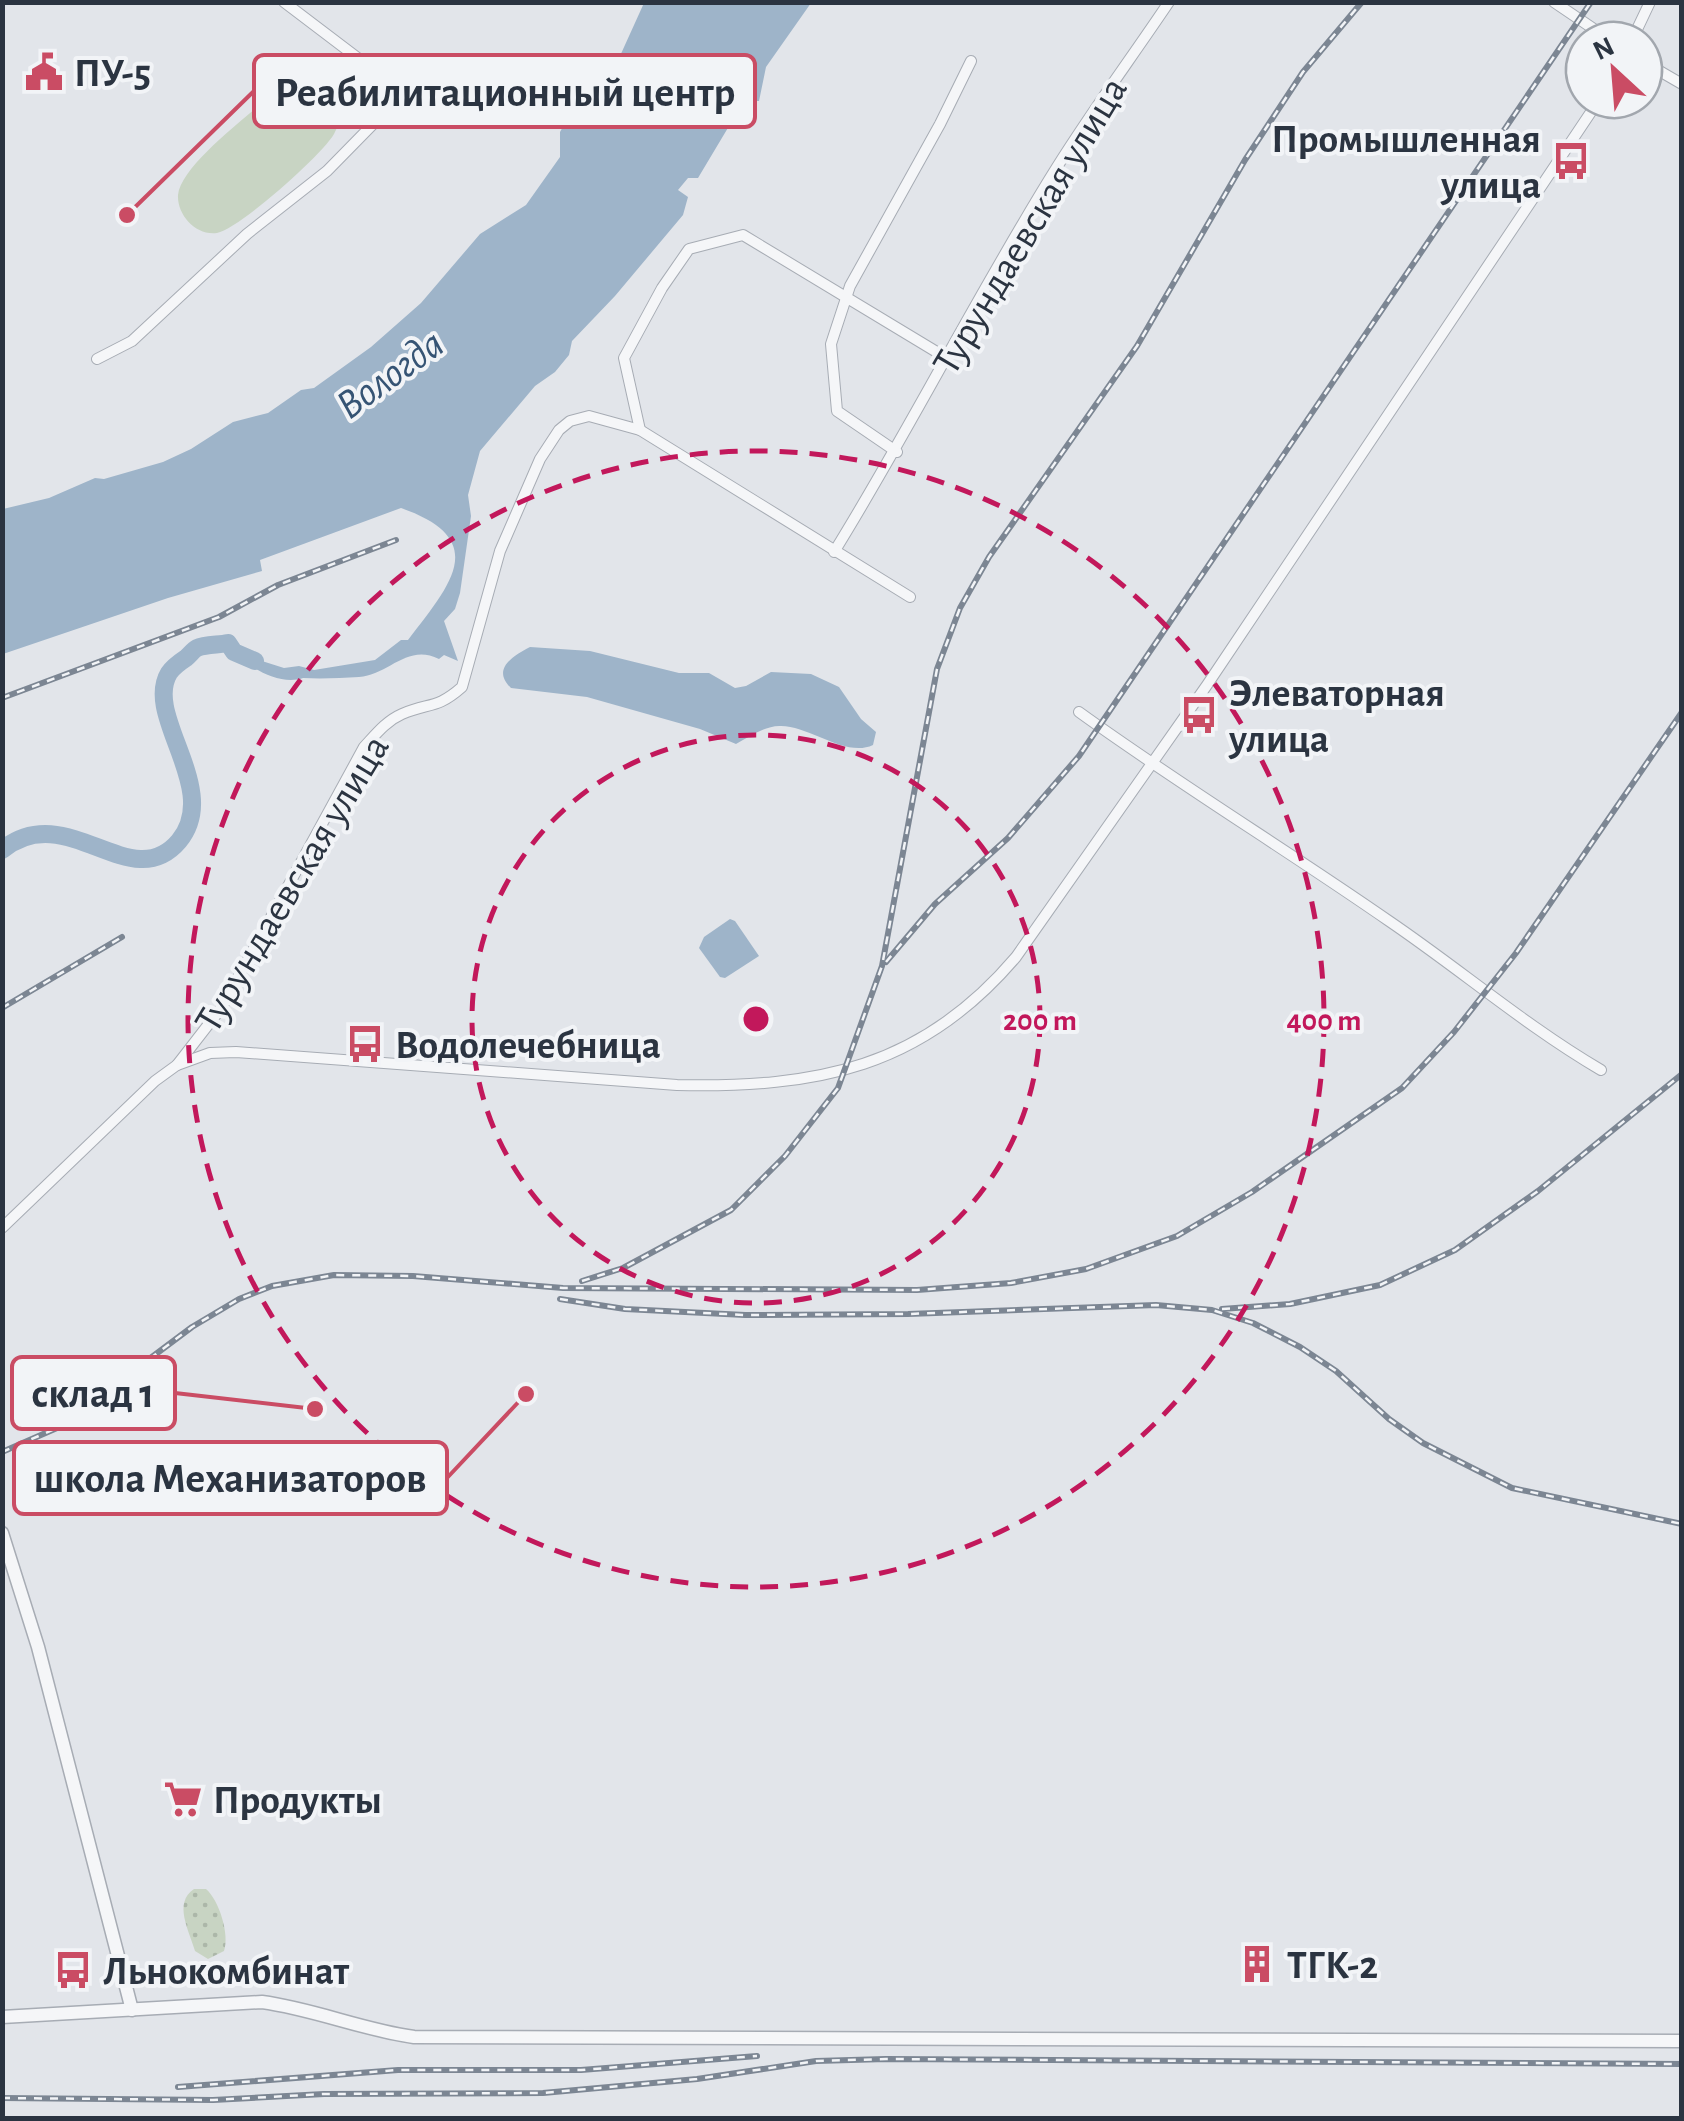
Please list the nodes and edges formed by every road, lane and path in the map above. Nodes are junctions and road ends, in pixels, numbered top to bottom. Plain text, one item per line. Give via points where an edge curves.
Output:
1 (284, 2) edge
2 (1169, 2) edge
3 (1554, 2) edge
4 (1581, 20) edge
5 (971, 61) dead end
6 (1586, 120) edge
7 (847, 296) junction
8 (945, 357) junction
9 (97, 358) dead end
10 (640, 430) junction
11 (896, 452) junction
12 (834, 552) junction
13 (910, 597) dead end
14 (1078, 712) dead end
15 (1150, 763) junction
16 (177, 1066) junction
17 (1601, 1070) dead end
18 (2, 1228) edge
19 (2, 1532) edge
20 (130, 2003) junction
21 (2, 2017) edge
22 (1682, 2041) edge

1 - 9 street via 388,81 379,118 132,341
2 - 8 street, Турундаевская улица via 1057,166
3 - 4 street
5 - 7 street
6 - 15 street
7 - 8 street
7 - 10 street via 744,234 689,250 624,358
7 - 11 street via 832,344 836,412
8 - 11 street, Турундаевская улица
10 - 12 street
10 - 16 street, Турундаевская улица via 589,416 559,430 500,551 462,688 444,703 403,714 364,747 222,1007
11 - 12 street, Турундаевская улица
12 - 13 street
14 - 15 street
15 - 16 street via 993,984 932,1032 853,1069 713,1086 236,1052
15 - 17 street
16 - 18 street, Турундаевская улица via 154,1080
19 - 20 street
20 - 21 street via 83,2015
20 - 22 street via 262,2002 414,2037

